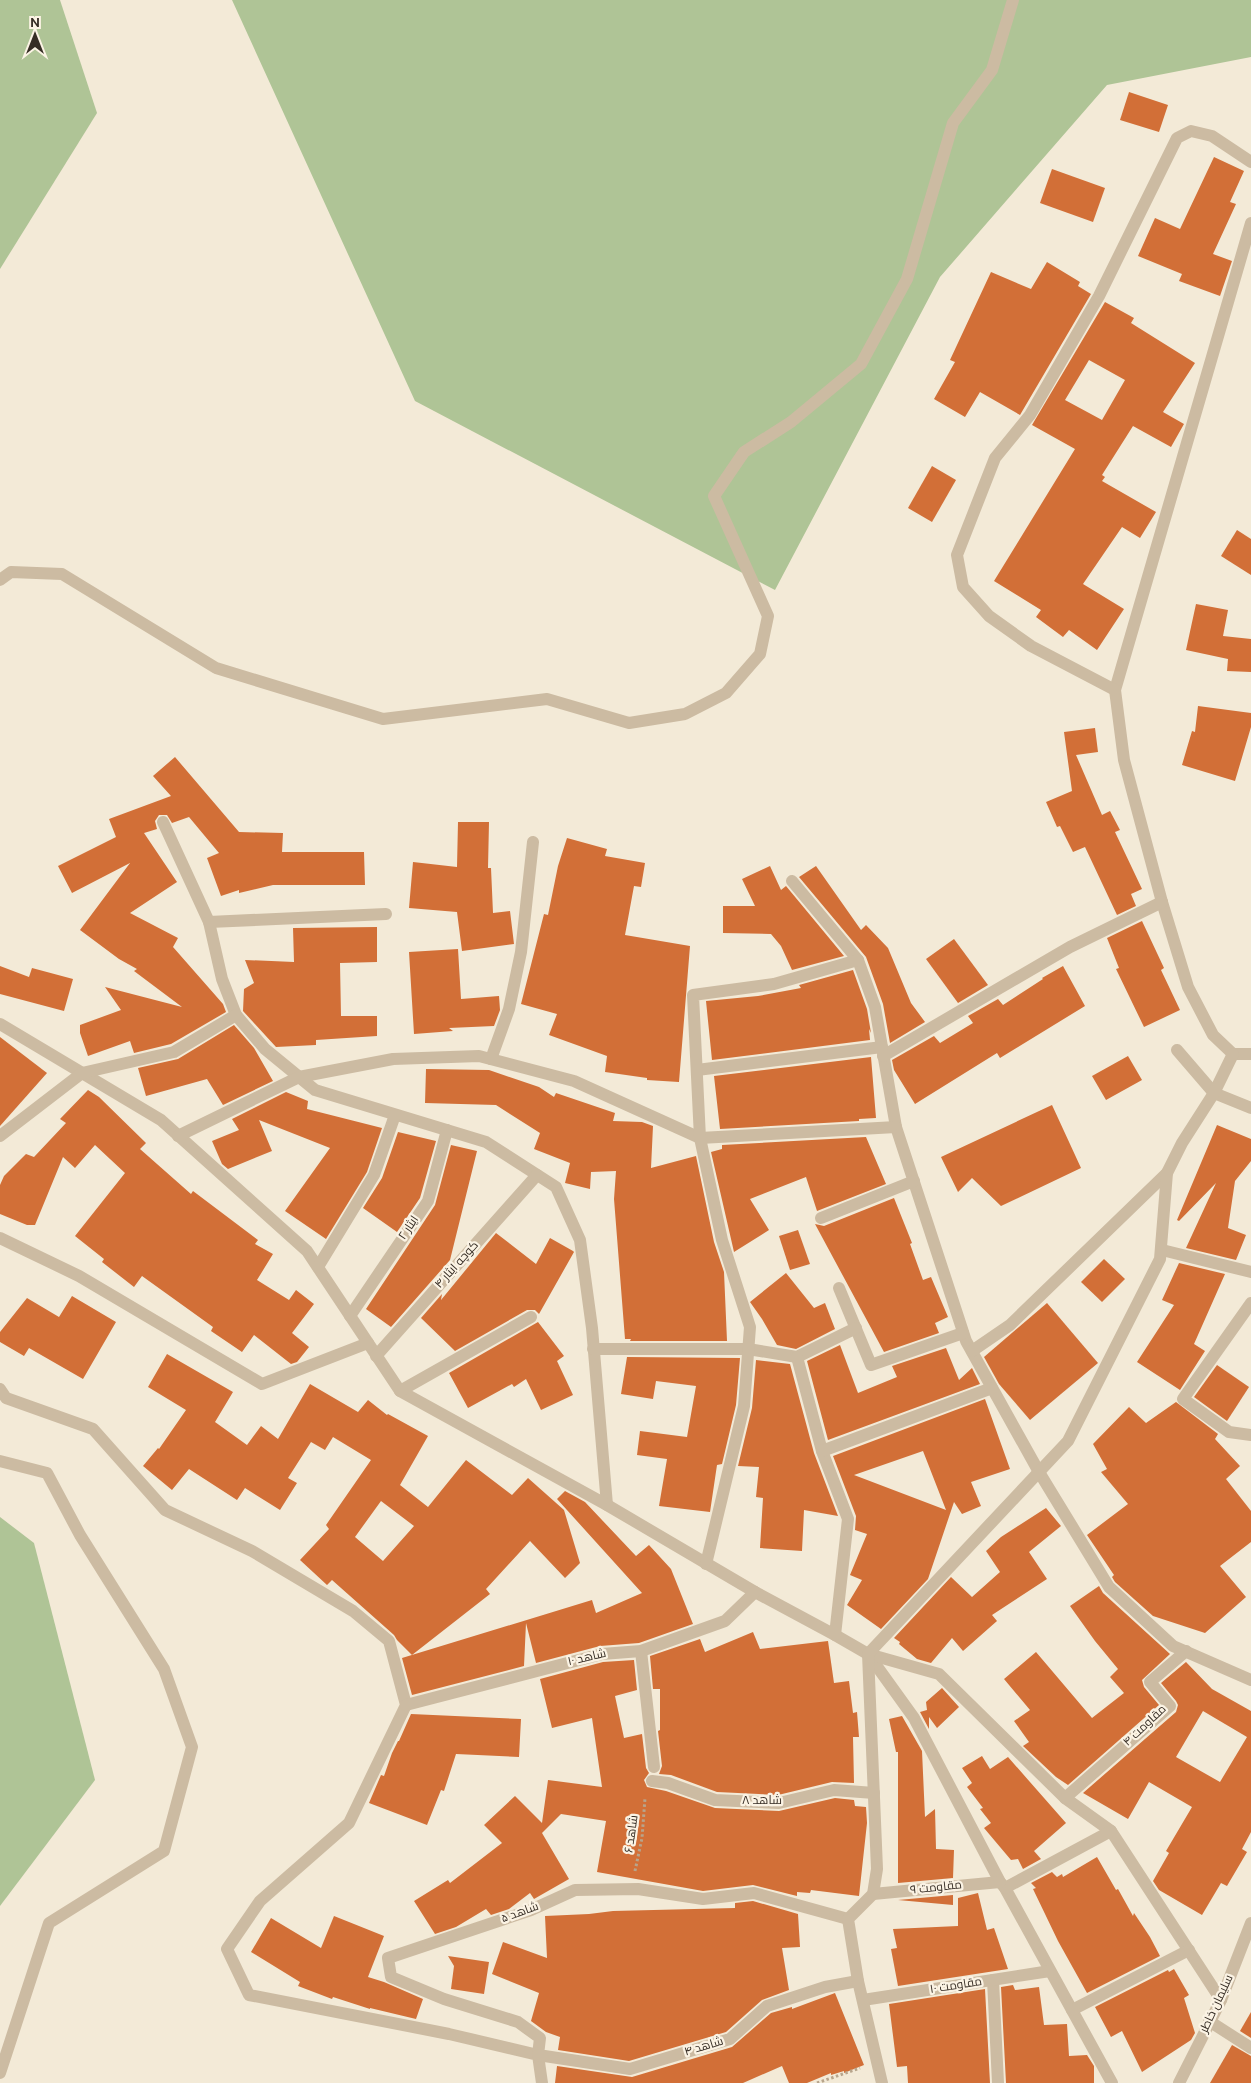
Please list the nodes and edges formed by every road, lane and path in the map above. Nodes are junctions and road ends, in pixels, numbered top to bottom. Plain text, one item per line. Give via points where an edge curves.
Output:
1 (1013, 0) edge
2 (1251, 162) edge
3 (1251, 223) edge
4 (0, 580) edge
5 (1115, 690) junction
6 (163, 822) dead end
7 (533, 842) dead end
8 (792, 882) dead end
9 (1162, 902) junction
10 (386, 914) dead end
11 (209, 922) junction
12 (858, 960) junction
13 (236, 1014) junction
14 (0, 1024) edge
15 (1177, 1050) dead end
16 (883, 1052) junction
17 (1233, 1054) junction
18 (1251, 1054) edge
19 (491, 1059) junction
20 (697, 1070) junction
21 (82, 1073) junction
22 (300, 1077) junction
23 (1214, 1093) junction
24 (1251, 1108) edge
25 (395, 1115) junction
26 (896, 1127) junction
27 (446, 1130) junction
28 (0, 1136) edge
29 (178, 1136) junction
30 (700, 1138) junction
31 (1167, 1173) junction
32 (537, 1175) junction
33 (914, 1181) junction
34 (821, 1218) dead end
35 (0, 1238) edge
36 (1162, 1250) junction
37 (318, 1267) junction
38 (1251, 1272) edge
39 (839, 1288) dead end
40 (1251, 1303) edge
41 (350, 1316) junction
42 (532, 1317) dead end
43 (856, 1328) junction
44 (963, 1333) junction
45 (368, 1343) junction
46 (593, 1349) junction
47 (748, 1349) junction
48 (972, 1351) junction
49 (376, 1356) junction
50 (797, 1357) junction
51 (0, 1388) edge
52 (992, 1388) junction
53 (400, 1391) junction
54 (1251, 1435) edge
55 (822, 1451) junction
56 (0, 1461) edge
57 (1039, 1472) junction
58 (607, 1505) junction
59 (706, 1564) junction
60 (755, 1592) junction
61 (835, 1635) junction
62 (641, 1651) junction
63 (1186, 1652) junction
64 (868, 1654) junction
65 (1251, 1680) edge
66 (406, 1705) junction
67 (654, 1767) dead end
68 (652, 1781) joint
69 (874, 1793) junction
70 (1065, 1798) junction
71 (1111, 1831) junction
72 (1002, 1885) junction
73 (632, 1889) junction
74 (872, 1894) junction
75 (848, 1919) junction
76 (1251, 1923) edge
77 (1189, 1950) junction
78 (1050, 1971) junction
79 (858, 1980) junction
80 (993, 1980) junction
81 (862, 2000) junction
82 (1221, 2000) junction
83 (1072, 2010) junction
84 (1209, 2022) junction
85 (1251, 2048) edge
86 (538, 2055) junction
87 (877, 2062) junction
88 (0, 2073) edge
89 (542, 2083) edge
90 (816, 2083) edge
91 (882, 2083) edge
92 (998, 2083) edge
93 (1112, 2083) edge
94 (1179, 2083) edge

1 - 4 street via 992,70 953,123 907,279 861,364 791,422 744,452 714,496 768,616 760,654 726,693 685,714 629,723 547,699 383,719 216,668 62,574 11,572
2 - 5 street via 1212,136 1191,131 1177,138 1099,296 1030,415 995,458 958,555 963,587 989,616 1031,646
3 - 5 street
5 - 9 street via 1124,760
6 - 11 street
7 - 19 street via 521,952 509,1009
8 - 12 street
9 - 16 street via 1070,947
9 - 17 street via 1188,987 1213,1035
10 - 11 street
11 - 13 street via 222,979
12 - 16 street via 875,1006
12 - 20 street via 774,984 693,995
13 - 21 street via 174,1052
13 - 22 street via 265,1049
14 - 21 street
15 - 23 street
16 - 20 street
16 - 26 street
17 - 18 street
17 - 23 street
19 - 22 street via 479,1056 393,1059
19 - 30 street via 574,1081
20 - 30 street
21 - 28 street
21 - 29 street via 161,1120
22 - 25 street via 315,1090
22 - 29 street
23 - 24 street
23 - 31 street
25 - 27 street
25 - 37 street via 374,1176
26 - 30 street
26 - 33 street
27 - 32 street via 486,1142
27 - 41 street, ایثار ۲ via 428,1201
29 - 37 street via 307,1252
30 - 47 street via 722,1240 750,1327
31 - 36 street
31 - 48 street via 1010,1325
32 - 46 street via 556,1187 580,1240
32 - 49 street, کوچه ایثار ۴
33 - 34 street
33 - 44 street
35 - 45 street via 79,1276 262,1384
36 - 38 street
36 - 57 street via 1068,1441
37 - 41 street
39 - 43 street
40 - 54 street via 1183,1399 1228,1432
41 - 45 street
42 - 53 street
43 - 44 street via 871,1365
43 - 50 street
44 - 48 street
45 - 49 street
46 - 47 street
46 - 58 street
47 - 50 street
47 - 59 street via 744,1406
48 - 52 street
49 - 53 street
50 - 55 street
51 - 66 street via 6,1398 93,1429 166,1510 252,1550 353,1611 389,1641
52 - 55 street
52 - 57 street
53 - 58 street
55 - 61 street via 848,1519
56 - 88 street via 47,1473 80,1535 164,1669 192,1747 164,1851 50,1924
57 - 63 street via 1109,1587 1173,1646
57 - 64 street
58 - 59 street
59 - 60 street
60 - 61 street
60 - 62 street, شاهد ۱۰ via 725,1621
61 - 64 street
62 - 66 street, شاهد ۱۰ via 602,1654
62 - 67 street
63 - 65 street
63 - 70 street, مقاومت ۴ via 1150,1682 1170,1706
64 - 69 street
64 - 70 street via 939,1674
64 - 72 street via 914,1718
66 - 86 street, شاهد ۴ via 349,1823 260,1901 227,1949 249,1995
68 - 69 street, شاهد ۸ via 668,1783 715,1800 779,1803 834,1790
68 - 73 path, شاهد ۶ via 646,1795
69 - 74 street via 877,1869
70 - 71 street
71 - 72 street
71 - 77 street
72 - 74 street, مقاومت ۹
72 - 78 street
73 - 75 street, شاهد ۵ via 703,1899 754,1894
73 - 86 street, شاهد ۵ via 575,1890 531,1910 388,1958 391,1977 444,1999 518,2022 540,2038
74 - 75 street
75 - 79 street
76 - 82 street, سلیمان خاطر
77 - 82 street
77 - 83 street
78 - 80 street, مقاومت ۱۰
78 - 83 street
79 - 81 street
79 - 86 street, شاهد ۴ via 767,2006 730,2039 630,2069
80 - 81 street, مقاومت ۱۰
80 - 92 street
81 - 87 street
82 - 84 street, سلیمان خاطر
83 - 93 street
84 - 85 street
84 - 94 street, سلیمان خاطر
86 - 89 street
87 - 90 path
87 - 91 street

